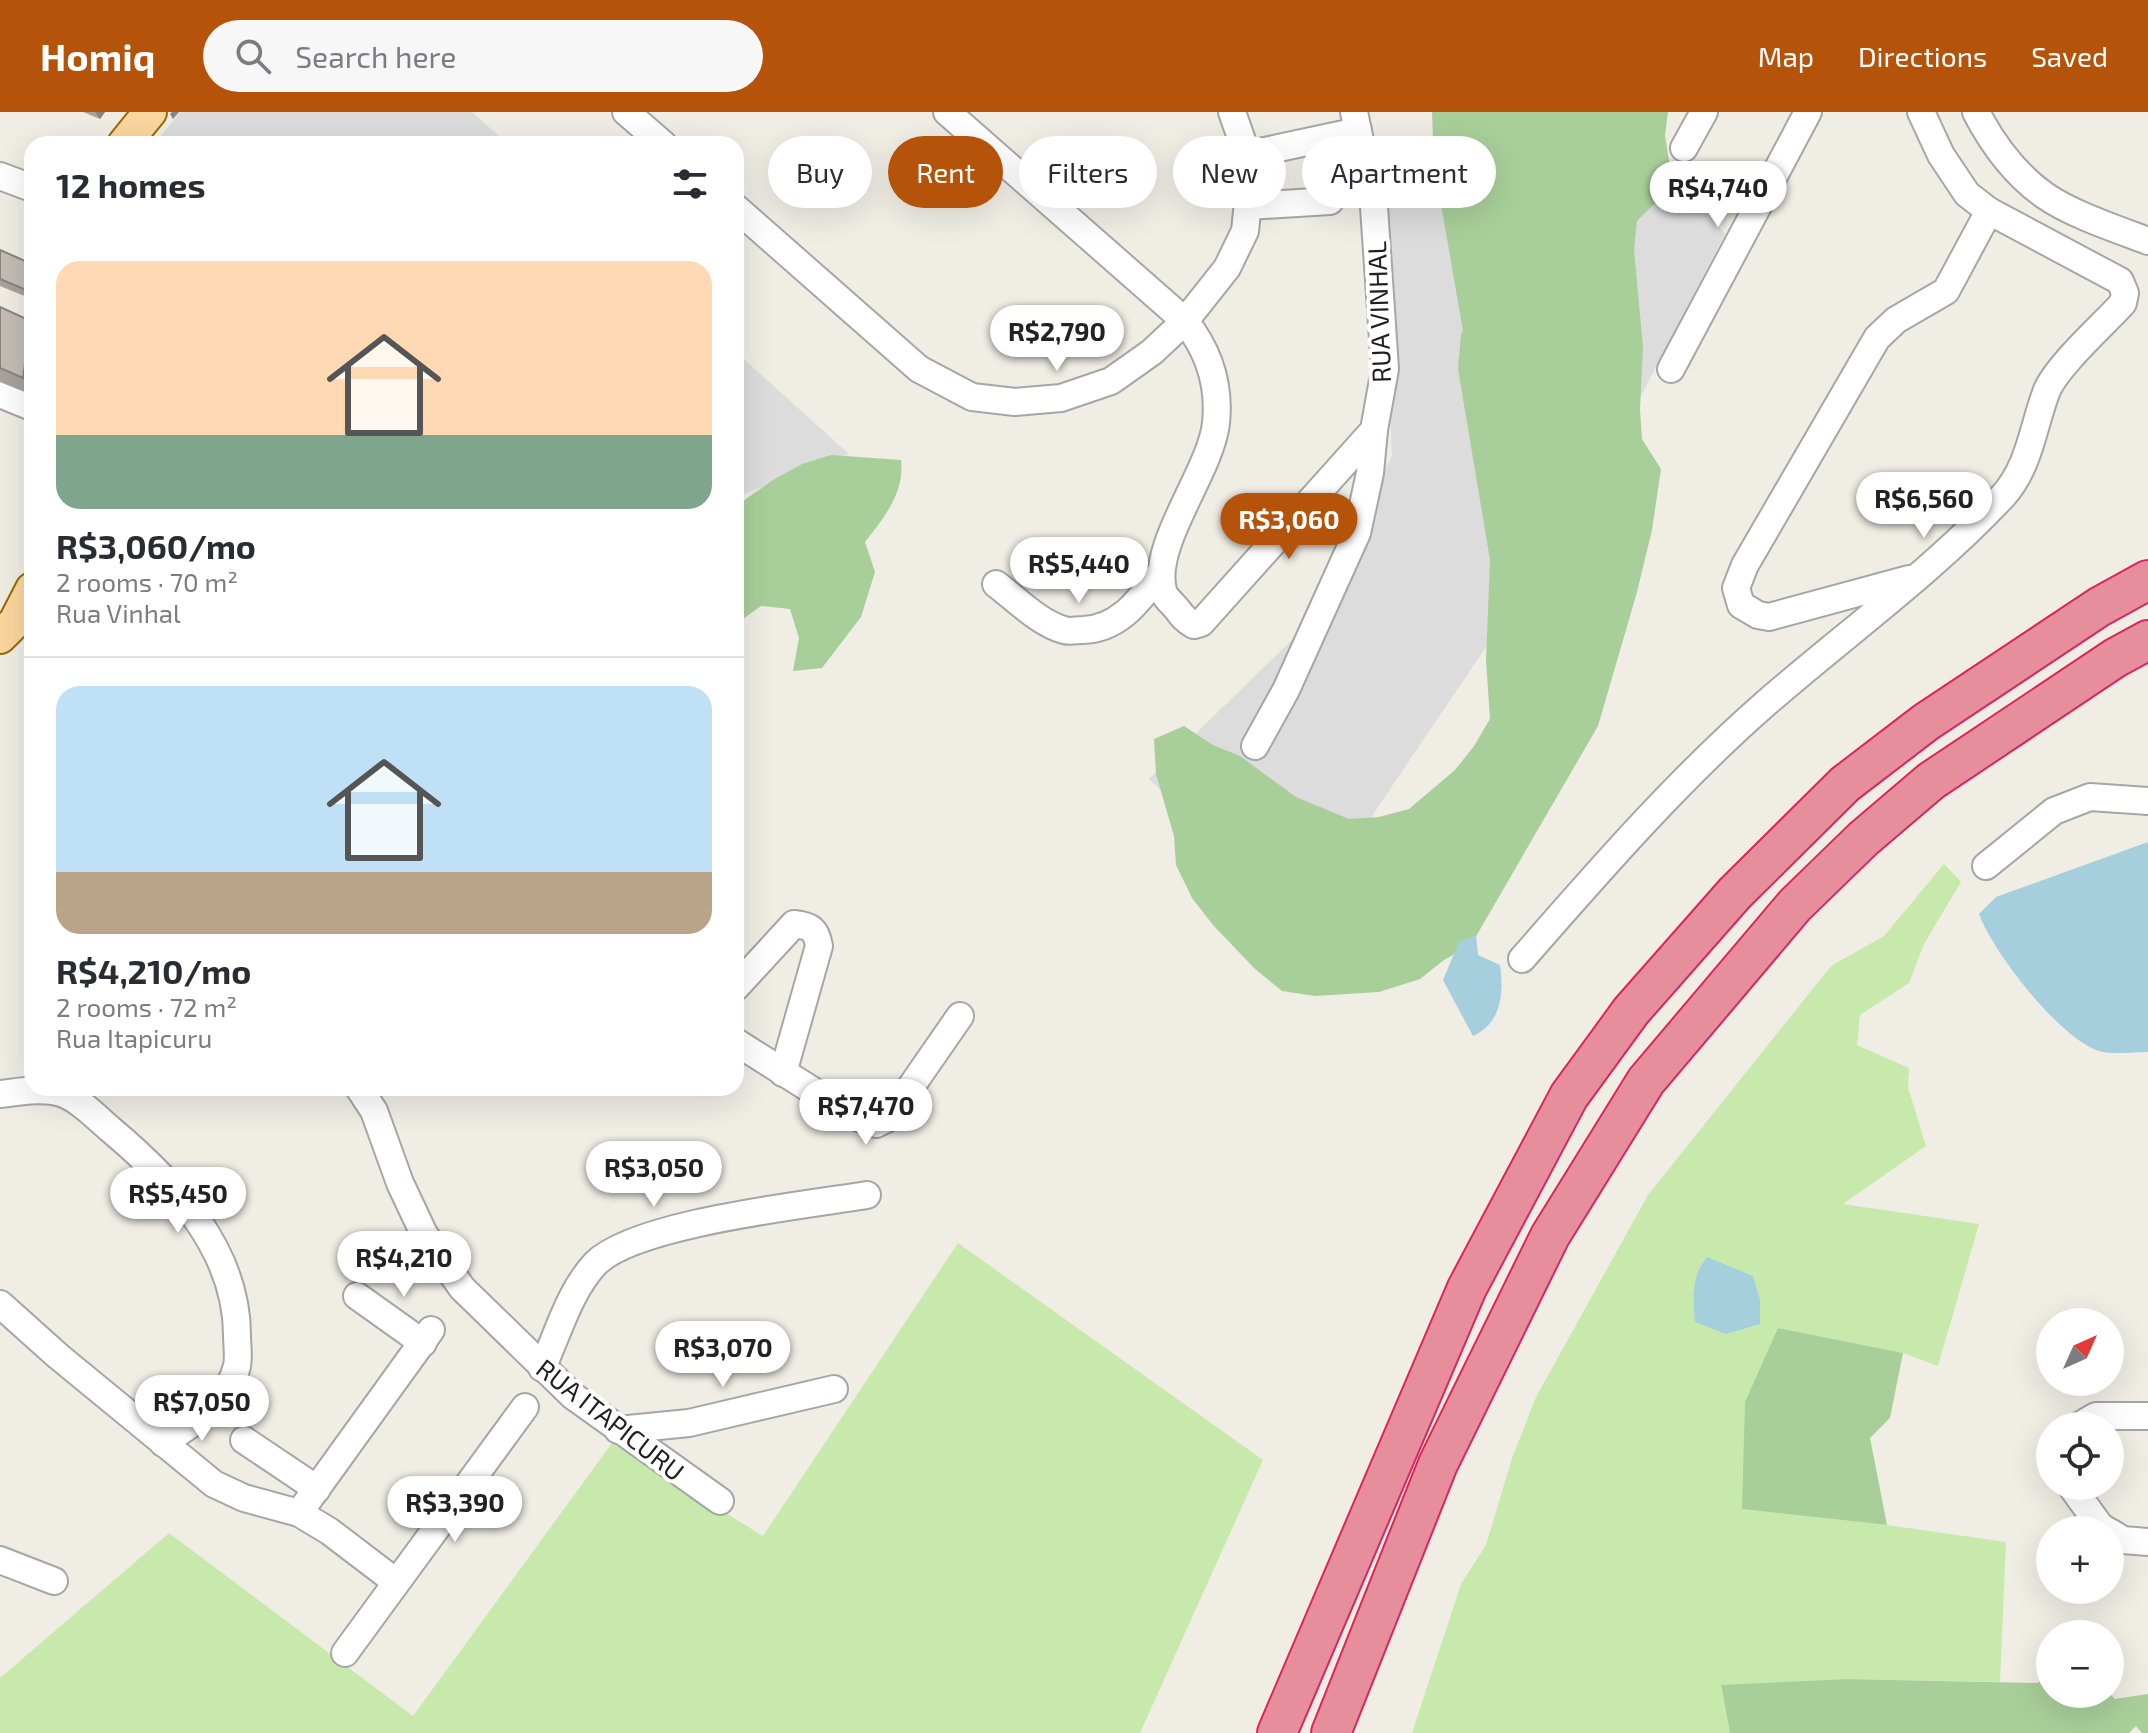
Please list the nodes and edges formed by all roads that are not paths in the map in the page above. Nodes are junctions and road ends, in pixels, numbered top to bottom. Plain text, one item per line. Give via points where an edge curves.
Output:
1 (150, 112) edge
2 (626, 112) edge
3 (947, 112) edge
4 (1232, 112) edge
5 (1704, 112) edge
6 (1808, 112) edge
7 (1921, 112) edge
8 (1976, 112) edge
9 (1356, 122) edge
10 (130, 136) edge
11 (654, 136) edge
12 (1240, 136) edge
13 (1286, 143) edge
14 (1684, 148) dead end
15 (0, 176) edge
16 (24, 185) edge
17 (1248, 208) edge
18 (1989, 211) junction
19 (744, 215) edge
20 (2148, 241) edge
21 (1185, 321) junction
22 (1671, 369) dead end
23 (0, 394) edge
24 (24, 404) edge
25 (1374, 430) junction
26 (1161, 572) junction
27 (1916, 577) junction
28 (2148, 580) edge
29 (996, 584) dead end
30 (24, 600) edge
31 (5, 625) edge
32 (2148, 640) edge
33 (1255, 746) dead end
34 (2148, 801) edge
35 (1986, 866) dead end
36 (1522, 959) dead end
37 (744, 978) edge
38 (960, 1016) dead end
39 (744, 1047) edge
40 (783, 1073) junction
41 (24, 1092) edge
42 (0, 1094) edge
43 (69, 1096) edge
44 (364, 1096) edge
45 (867, 1195) dead end
46 (357, 1296) dead end
47 (0, 1304) edge
48 (542, 1368) junction
49 (834, 1389) dead end
50 (525, 1407) dead end
51 (2124, 1416) edge
52 (2148, 1416) edge
53 (618, 1430) junction
54 (244, 1440) dead end
55 (163, 1443) junction
56 (317, 1489) junction
57 (720, 1501) dead end
58 (299, 1513) junction
59 (2124, 1540) edge
60 (2148, 1542) edge
61 (0, 1560) edge
62 (54, 1581) dead end
63 (396, 1582) junction
64 (345, 1653) dead end
65 (1277, 1733) edge
66 (1331, 1733) edge

1 - 10 main road
2 - 11 street
3 - 21 street
4 - 12 street
5 - 14 street
6 - 22 street
7 - 18 street via 1967,194
8 - 20 street via 2015,168 2045,195
9 - 13 street
9 - 25 street, RUA VINHAL via 1374,207 1385,369
15 - 16 street
17 - 21 street via 1245,231 1227,268
18 - 27 street via 2120,281 2125,293 2123,303 2048,388 2029,451 2006,492
18 - 27 street via 1946,291 1896,320 1877,338 1736,588 1741,605 1769,617
19 - 21 street via 919,369 972,397 1015,402 1061,398 1111,381
21 - 26 street via 1210,363 1216,424
23 - 24 street
25 - 26 street via 1201,623 1187,621 1163,592
25 - 33 street, RUA VINHAL via 1357,533
26 - 29 street via 1120,620 1089,630 1065,631
27 - 36 street via 1700,763
28 - 65 highway via 1926,722 1845,784 1735,893 1631,1011 1569,1096 1467,1288
30 - 31 main road
32 - 66 highway via 1931,781 1863,839 1795,905 1646,1081 1550,1236 1438,1464
34 - 35 street via 2090,797 2054,811
37 - 40 street via 794,924 817,933 819,946
38 - 40 street via 890,1117 876,1124 851,1115
39 - 40 street
41 - 42 street
43 - 55 street via 171,1185 198,1220 230,1278 237,1365 225,1393 206,1414
44 - 48 street, RUA ITAPICURU via 424,1234 462,1288
45 - 48 street via 687,1226 625,1244 597,1262 578,1287
46 - 56 street via 427,1337
47 - 55 street
48 - 53 street, RUA ITAPICURU
49 - 53 street via 689,1423
50 - 63 street
51 - 52 street
53 - 57 street, RUA ITAPICURU
54 - 56 street
55 - 58 street via 214,1484
56 - 58 street
58 - 63 street
59 - 60 street
61 - 62 street
63 - 64 street

